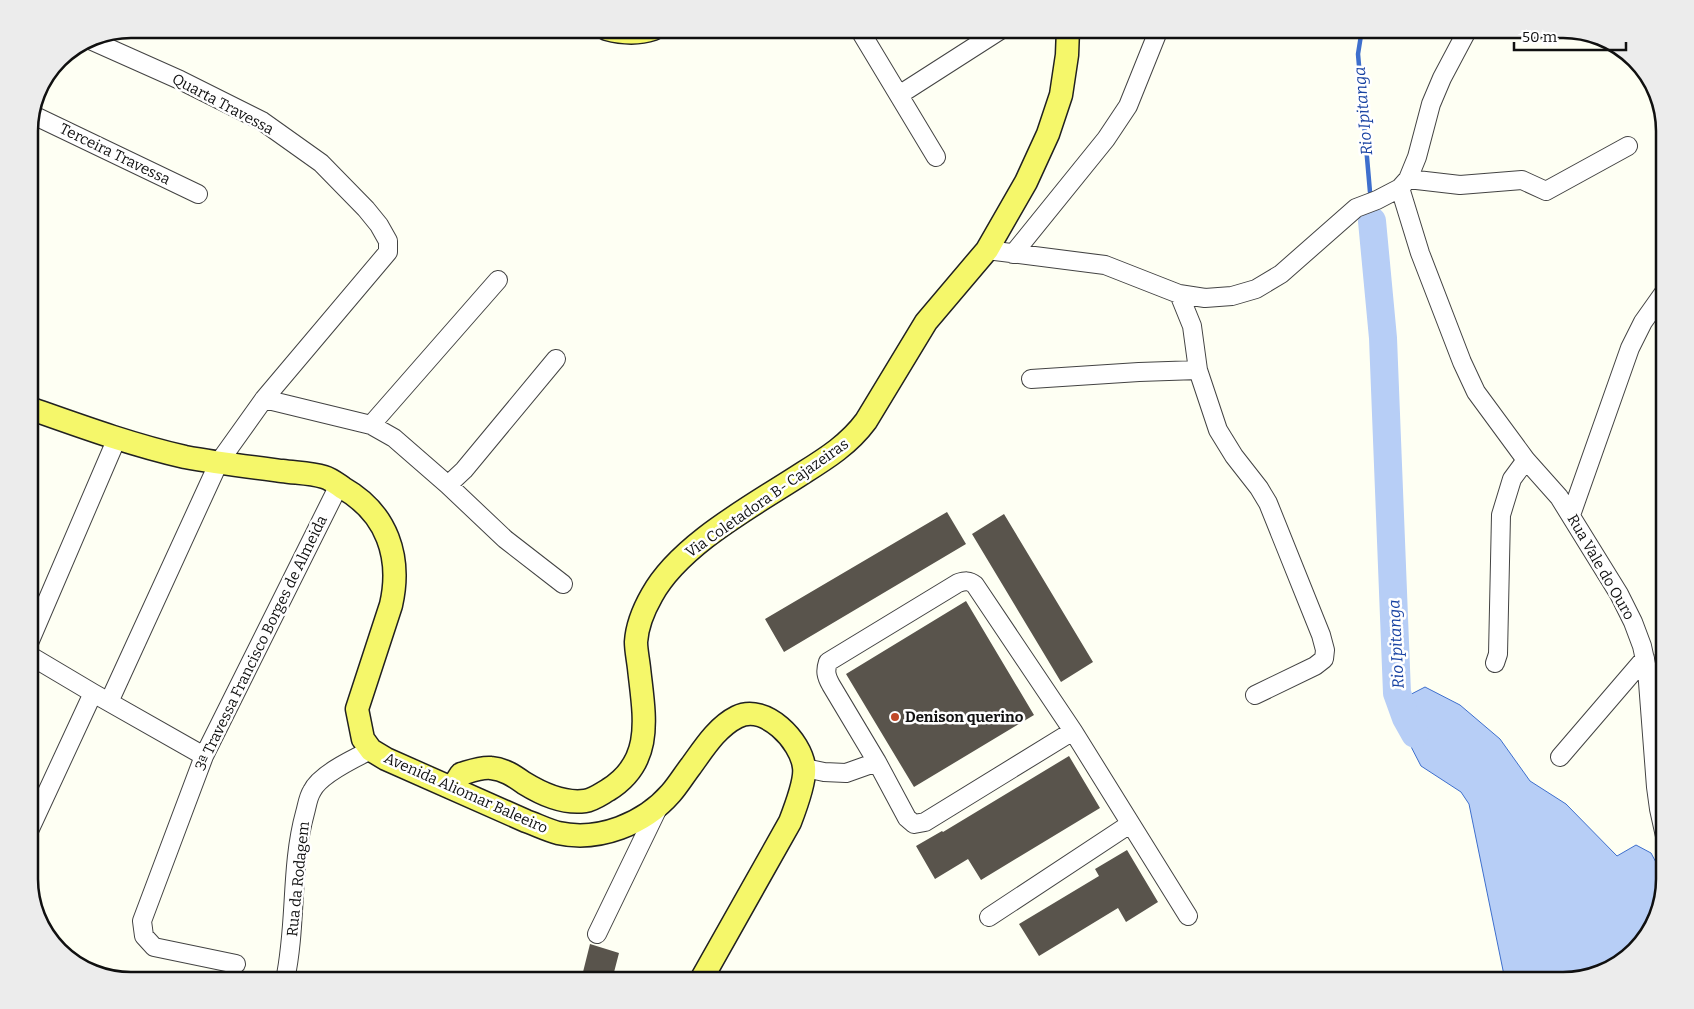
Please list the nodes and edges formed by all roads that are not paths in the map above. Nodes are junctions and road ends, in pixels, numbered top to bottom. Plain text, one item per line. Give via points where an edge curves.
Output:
1 (864, 38) edge
2 (988, 38) edge
3 (1068, 38) edge
4 (1155, 38) edge
5 (1463, 38) edge
6 (98, 43) edge
7 (899, 96) junction
8 (38, 118) edge
9 (1628, 146) dead end
10 (936, 157) dead end
11 (1404, 183) junction
12 (198, 194) dead end
13 (987, 250) junction
14 (1013, 254) junction
15 (498, 280) dead end
16 (1179, 294) junction
17 (1656, 304) edge
18 (556, 359) dead end
19 (1198, 370) junction
20 (1031, 379) dead end
21 (264, 399) junction
22 (38, 411) edge
23 (371, 425) junction
24 (117, 438) junction
25 (1526, 460) junction
26 (219, 462) junction
27 (339, 485) junction
28 (448, 485) junction
29 (1572, 515) junction
30 (563, 584) dead end
31 (38, 622) edge
32 (1644, 658) junction
33 (38, 660) edge
34 (1495, 664) dead end
35 (93, 693) junction
36 (1255, 696) dead end
37 (109, 702) junction
38 (1073, 731) junction
39 (371, 750) junction
40 (204, 756) junction
41 (1560, 757) dead end
42 (877, 762) junction
43 (814, 770) junction
44 (456, 781) junction
45 (1656, 787) edge
46 (660, 804) junction
47 (38, 812) edge
48 (1130, 824) junction
49 (1188, 916) dead end
50 (989, 917) dead end
51 (597, 934) dead end
52 (236, 964) dead end
53 (286, 972) edge
54 (706, 972) edge

1 - 7 street
2 - 7 street
3 - 13 main road, Via Coletadora B- Cajazeiras via 1061,95 1048,134 1026,182
4 - 14 street via 1128,106 1106,139
5 - 11 street via 1431,104 1417,157
6 - 21 street, Quarta Travessa via 262,121 321,163 366,209 388,241 388,252 382,261
7 - 10 street
8 - 12 street, Terceira Travessa
9 - 11 street via 1546,191 1513,179 1460,185
11 - 16 street via 1377,200 1356,208 1281,274 1256,289 1232,296 1205,298
11 - 25 street, Rua Vale do Ouro via 1420,253 1472,384
13 - 14 street
13 - 44 main road, Via Coletadora B- Cajazeiras via 926,322 855,436 839,450 733,519 682,556 668,571 646,606 639,627 636,643 644,729 642,747 630,773 586,802 559,800 534,790 506,771 490,768
14 - 16 street via 1106,265
15 - 23 street
16 - 19 street via 1192,326
17 - 29 street via 1630,348
18 - 28 street
19 - 20 street
19 - 36 street via 1218,430 1268,503 1325,650 1324,659 1314,666
21 - 23 street
21 - 26 street
22 - 24 main road, Avenida Aliomar Baleeiro
23 - 28 street via 394,438
24 - 26 main road, Avenida Aliomar Baleeiro via 185,457
24 - 31 street
25 - 29 street, Rua Vale do Ouro
25 - 34 street via 1512,479 1501,515 1498,654
26 - 27 main road, Avenida Aliomar Baleeiro via 322,476
26 - 37 street
27 - 39 main road, Avenida Aliomar Baleeiro via 373,511 385,531 393,555 395,572 391,605 357,709 363,739
27 - 40 street, 3ª Travessa Francisco Borges de Almeida
28 - 30 street via 505,539
29 - 32 street, Rua Vale do Ouro via 1619,594 1633,622
32 - 41 street
32 - 45 street, Rua Vale do Ouro
33 - 35 street
35 - 37 street
35 - 47 street
37 - 40 street
38 - 42 street via 920,824 907,818
38 - 42 street via 975,585 966,581 828,662 826,676
38 - 48 street
39 - 44 main road, Avenida Aliomar Baleeiro via 386,759
39 - 53 street, Rua da Rodagem via 343,764 312,791 300,840
40 - 52 street, 3ª Travessa Francisco Borges de Almeida via 142,928 144,936 154,946
42 - 43 street via 846,773
43 - 46 main road, Avenida Aliomar Baleeiro via 772,720 752,713 738,716 711,739
43 - 54 main road via 790,822
44 - 46 main road, Avenida Aliomar Baleeiro via 545,829 560,833 588,835 626,826
46 - 51 street
48 - 49 street
48 - 50 street

